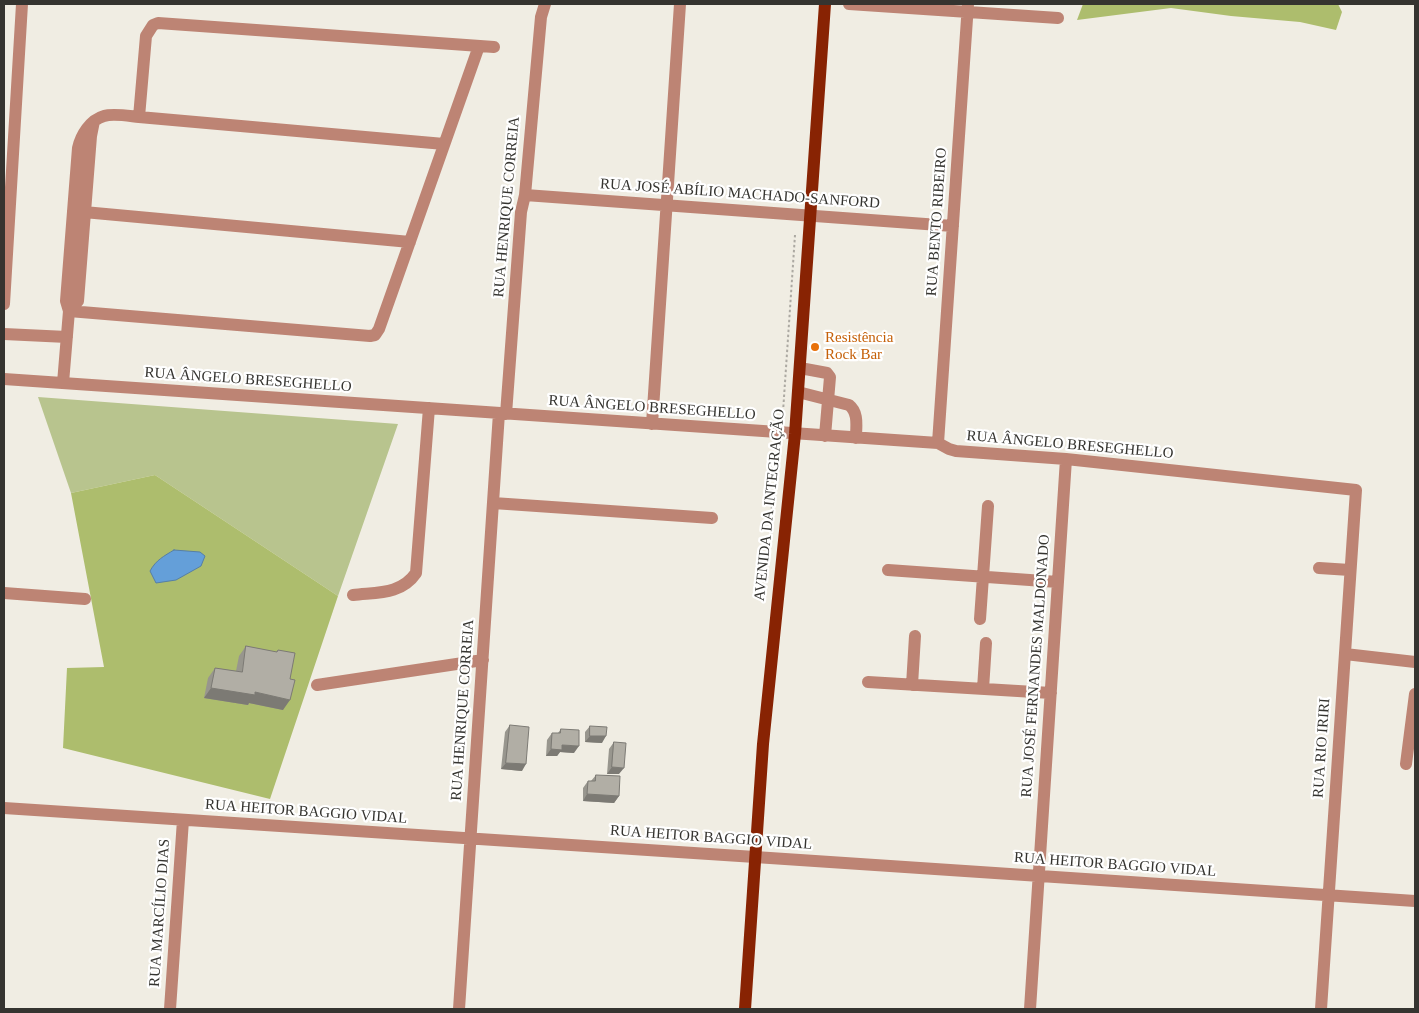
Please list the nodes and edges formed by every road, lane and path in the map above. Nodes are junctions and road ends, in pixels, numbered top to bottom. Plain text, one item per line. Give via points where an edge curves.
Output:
1 (22, 4) edge
2 (546, 4) edge
3 (680, 4) edge
4 (826, 4) edge
5 (849, 4) edge
6 (968, 8) edge
7 (1058, 18) dead end
8 (479, 46) junction
9 (494, 47) dead end
10 (139, 117) junction
11 (444, 144) junction
12 (8, 160) edge
13 (525, 195) junction
14 (667, 205) junction
15 (79, 212) junction
16 (810, 216) junction
17 (953, 226) junction
18 (796, 229) dead end
19 (410, 242) junction
20 (4, 304) edge
21 (69, 311) junction
22 (4, 334) edge
23 (67, 337) junction
24 (800, 368) junction
25 (4, 379) edge
26 (63, 383) junction
27 (798, 392) junction
28 (829, 401) junction
29 (429, 408) junction
30 (502, 414) junction
31 (787, 419) dead end
32 (652, 424) junction
33 (795, 434) junction
34 (825, 436) junction
35 (856, 438) junction
36 (938, 444) junction
37 (1066, 459) junction
38 (1356, 490) joint
39 (493, 503) junction
40 (988, 506) dead end
41 (712, 518) dead end
42 (1319, 568) dead end
43 (888, 570) dead end
44 (1350, 570) junction
45 (984, 576) junction
46 (1058, 582) junction
47 (4, 594) edge
48 (353, 595) dead end
49 (85, 599) dead end
50 (980, 618) dead end
51 (915, 636) dead end
52 (986, 643) dead end
53 (1344, 654) junction
54 (482, 660) junction
55 (1415, 662) edge
56 (868, 682) dead end
57 (912, 684) junction
58 (318, 685) dead end
59 (983, 689) junction
60 (1051, 693) junction
61 (1415, 694) edge
62 (1406, 764) dead end
63 (4, 808) edge
64 (183, 820) junction
65 (471, 839) junction
66 (755, 856) junction
67 (1039, 876) junction
68 (1328, 895) junction
69 (1415, 901) edge
70 (170, 1009) edge
71 (459, 1009) edge
72 (745, 1009) edge
73 (1030, 1009) edge
74 (1321, 1009) edge

1 - 12 street
2 - 13 street, RUA HENRIQUE CORREIA via 541,17
3 - 14 street
4 - 16 main road, AVENIDA DA INTEGRAÇÃO
5 - 6 street
6 - 7 street
6 - 17 street, RUA BENTO RIBEIRO
8 - 9 street
8 - 10 street via 158,23 146,36
8 - 11 street
10 - 11 street
10 - 15 street via 107,115 94,121
11 - 19 street
12 - 20 street
13 - 14 street, RUA JOSÉ ABÍLIO MACHADO-SANFORD
13 - 30 street, RUA HENRIQUE CORREIA
14 - 16 street, RUA JOSÉ ABÍLIO MACHADO-SANFORD
14 - 32 street
15 - 19 street
15 - 21 street via 78,301
16 - 17 street, RUA JOSÉ ABÍLIO MACHADO-SANFORD
16 - 24 main road, AVENIDA DA INTEGRAÇÃO
17 - 36 street, RUA BENTO RIBEIRO
18 - 31 path via 783,412
19 - 21 street via 375,335
21 - 23 street
22 - 23 street
23 - 26 street
24 - 27 main road, AVENIDA DA INTEGRAÇÃO
24 - 28 street via 829,375
25 - 26 street, RUA ÂNGELO BRESEGHELLO
26 - 29 street, RUA ÂNGELO BRESEGHELLO
27 - 28 street
27 - 33 main road, AVENIDA DA INTEGRAÇÃO
28 - 34 street
28 - 35 street via 853,408
29 - 30 street, RUA ÂNGELO BRESEGHELLO
29 - 48 street via 416,573 398,589
30 - 32 street, RUA ÂNGELO BRESEGHELLO
30 - 39 street, RUA HENRIQUE CORREIA
32 - 33 street, RUA ÂNGELO BRESEGHELLO
33 - 34 street, RUA ÂNGELO BRESEGHELLO
33 - 66 main road, AVENIDA DA INTEGRAÇÃO via 767,701
34 - 35 street, RUA ÂNGELO BRESEGHELLO
35 - 36 street, RUA ÂNGELO BRESEGHELLO
36 - 37 street, RUA ÂNGELO BRESEGHELLO via 956,451
37 - 38 street, RUA ÂNGELO BRESEGHELLO
37 - 46 street, RUA JOSÉ FERNANDES MALDONADO
38 - 44 street, RUA RIO IRIRI
39 - 41 street
39 - 54 street, RUA HENRIQUE CORREIA
40 - 45 street
42 - 44 street
43 - 45 street
44 - 53 street, RUA RIO IRIRI
45 - 46 street
45 - 50 street
46 - 60 street, RUA JOSÉ FERNANDES MALDONADO
47 - 49 street
51 - 57 street
52 - 59 street
53 - 55 street
53 - 68 street, RUA RIO IRIRI
54 - 58 street
54 - 65 street, RUA HENRIQUE CORREIA
56 - 57 street
57 - 59 street
59 - 60 street
60 - 67 street, RUA JOSÉ FERNANDES MALDONADO
61 - 62 street
63 - 64 street, RUA HEITOR BAGGIO VIDAL
64 - 65 street, RUA HEITOR BAGGIO VIDAL
64 - 70 street, RUA MARCÍLIO DIAS
65 - 66 street, RUA HEITOR BAGGIO VIDAL
65 - 71 street, RUA HENRIQUE CORREIA
66 - 67 street, RUA HEITOR BAGGIO VIDAL
66 - 72 main road, AVENIDA DA INTEGRAÇÃO
67 - 68 street, RUA HEITOR BAGGIO VIDAL
67 - 73 street, RUA JOSÉ FERNANDES MALDONADO
68 - 69 street, RUA HEITOR BAGGIO VIDAL
68 - 74 street, RUA RIO IRIRI

